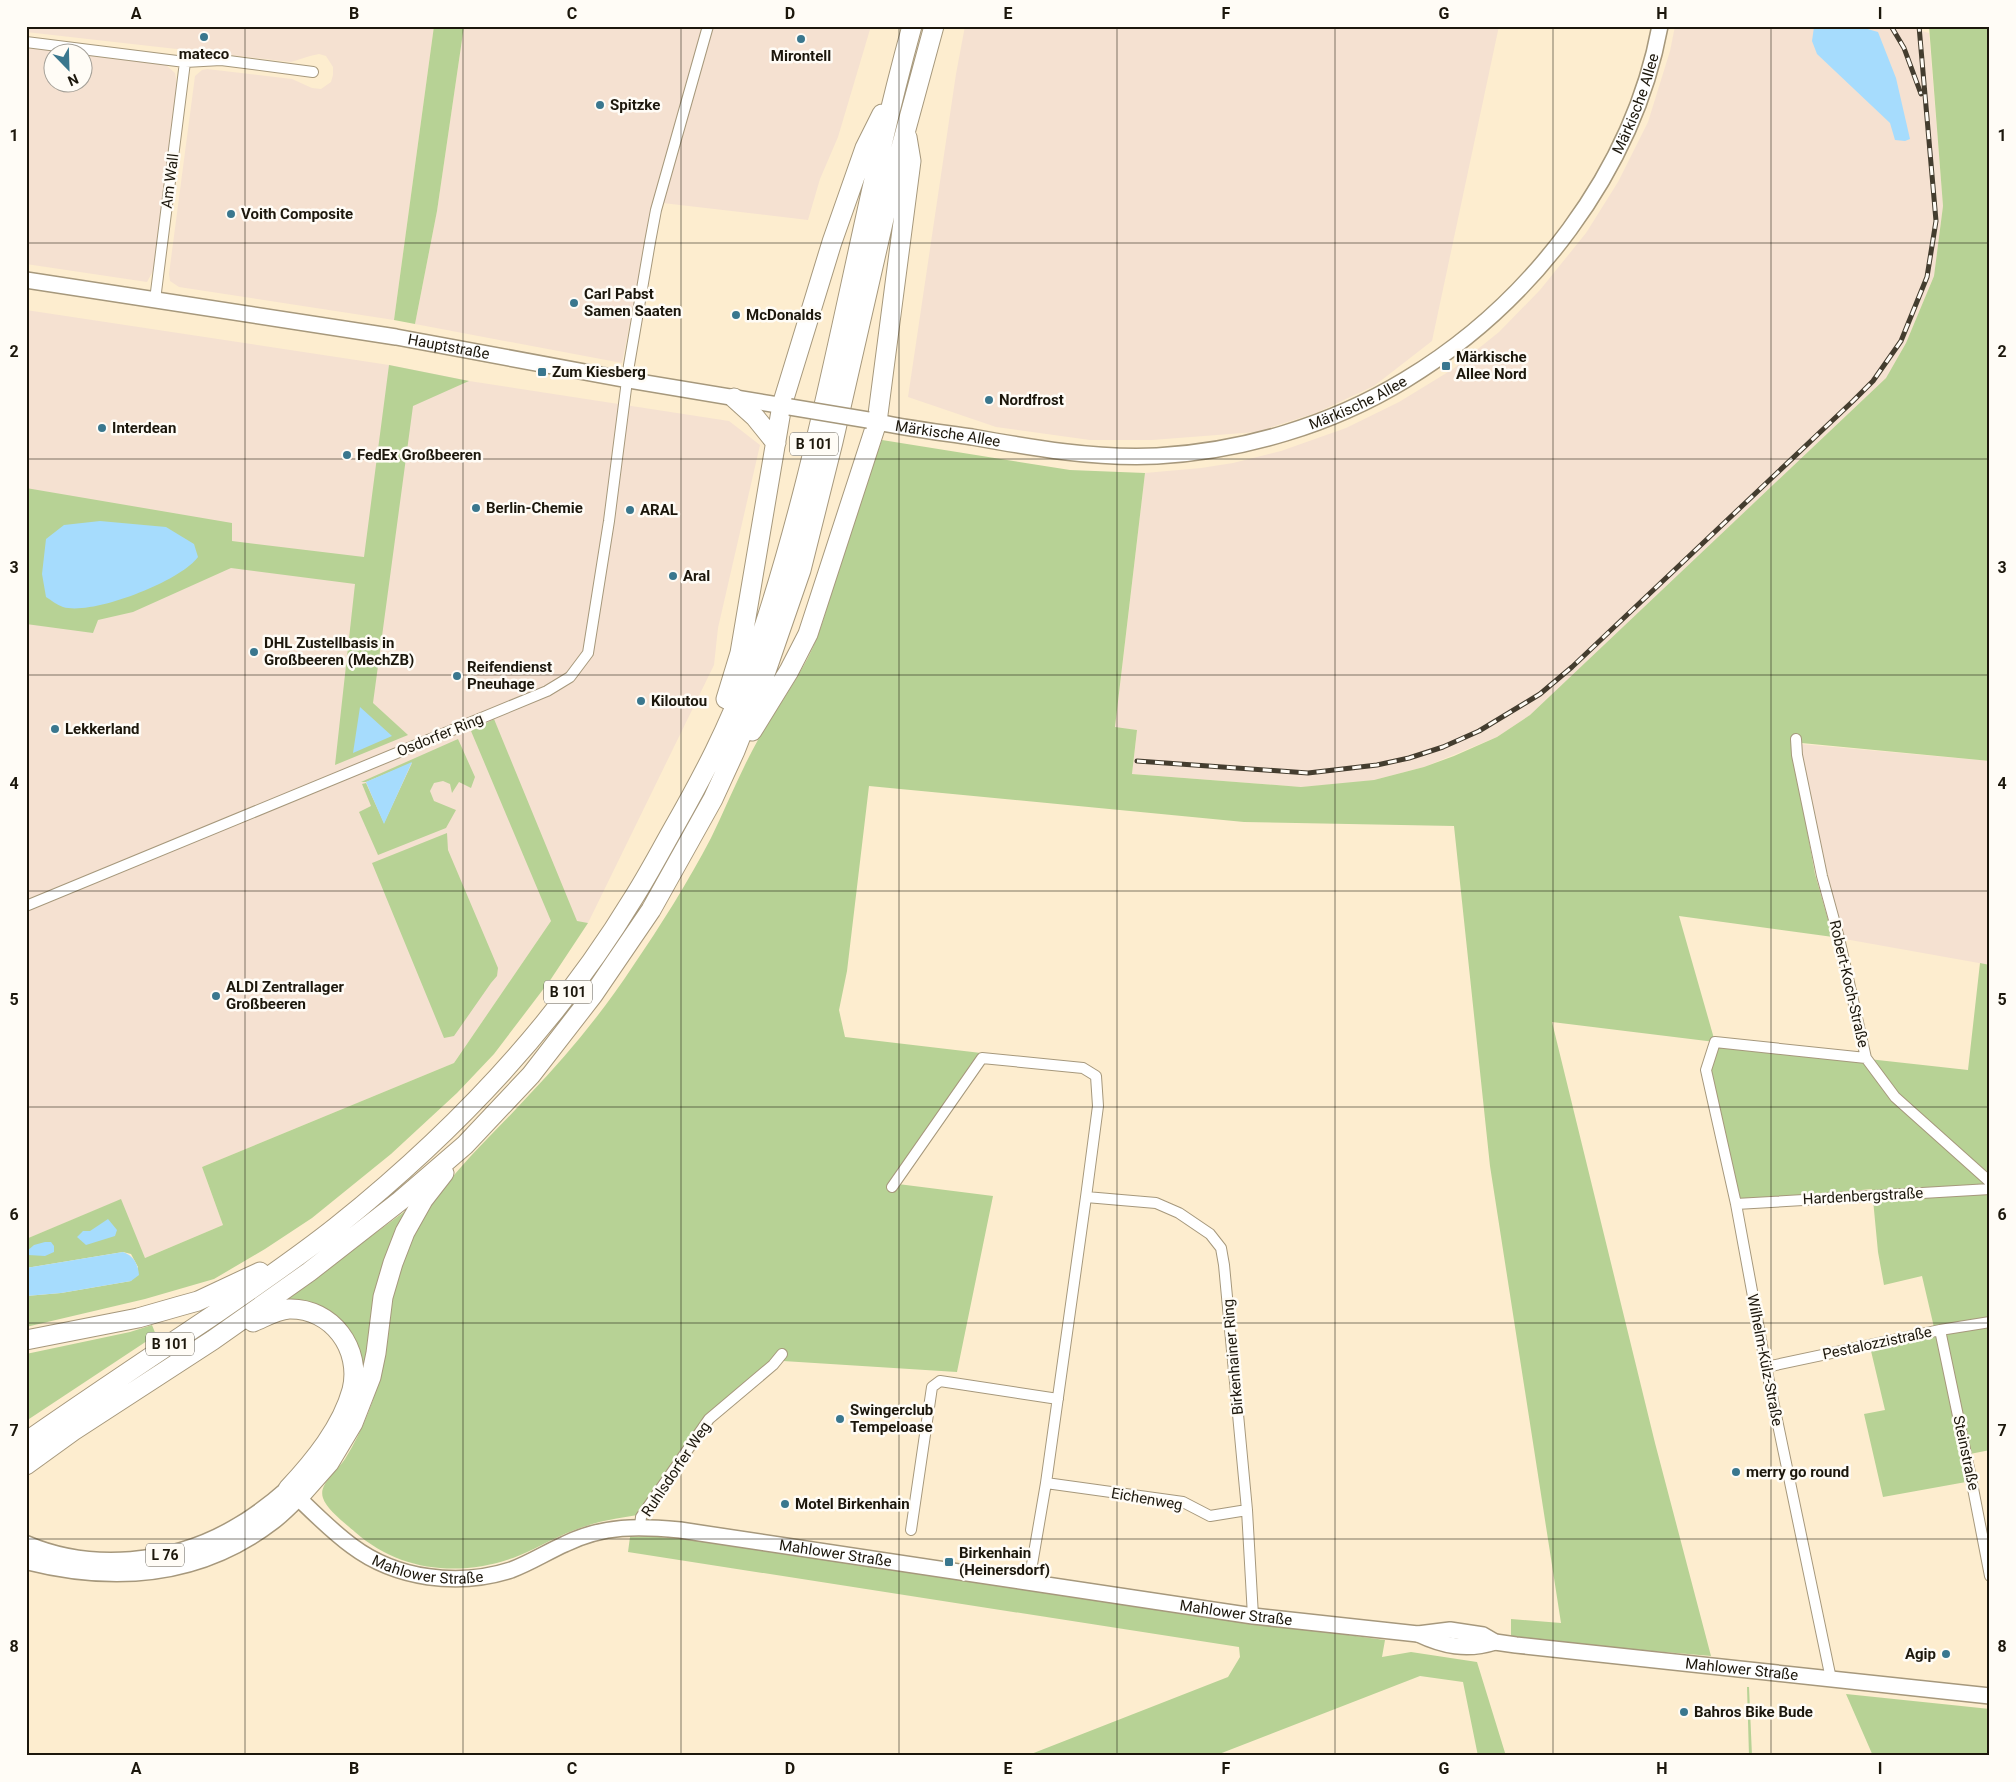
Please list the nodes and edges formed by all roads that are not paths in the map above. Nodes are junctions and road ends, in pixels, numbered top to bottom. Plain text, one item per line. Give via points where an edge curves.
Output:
1 (708, 26) edge
2 (912, 26) edge
3 (934, 26) edge
4 (1660, 26) edge
5 (26, 42) edge
6 (185, 62) junction
7 (313, 72) dead end
8 (894, 89) junction
9 (907, 131) junction
10 (26, 280) edge
11 (155, 300) junction
12 (628, 380) junction
13 (734, 398) junction
14 (786, 406) junction
15 (872, 421) junction
16 (776, 443) junction
17 (1796, 739) dead end
18 (735, 751) junction
19 (697, 787) junction
20 (26, 906) edge
21 (1866, 1058) junction
22 (465, 1144) junction
23 (1990, 1182) edge
24 (892, 1187) dead end
25 (1990, 1189) edge
26 (1086, 1197) junction
27 (1736, 1204) junction
28 (313, 1245) junction
29 (1990, 1322) edge
30 (1940, 1330) junction
31 (26, 1340) edge
32 (213, 1340) junction
33 (782, 1354) dead end
34 (1766, 1367) junction
35 (1058, 1399) junction
36 (26, 1442) edge
37 (26, 1465) edge
38 (1046, 1483) junction
39 (293, 1493) junction
40 (1247, 1510) junction
41 (640, 1526) junction
42 (911, 1530) dead end
43 (26, 1544) edge
44 (26, 1561) edge
45 (1990, 1576) edge
46 (1029, 1582) junction
47 (1252, 1616) junction
48 (1830, 1679) junction
49 (1990, 1696) edge

1 - 12 street via 656,210
2 - 8 highway, B 101
3 - 9 highway, B 101
4 - 15 street, Märkische Allee via 1637,105 1623,138 1578,218 1554,250 1489,317 1440,358 1352,408 1267,438 1212,450 1156,456 1045,450
5 - 6 street
6 - 7 street via 221,60
6 - 11 street, Am Wall
8 - 14 highway via 862,156 832,242
8 - 19 highway, B 101 via 815,440 783,564 749,672 718,747
9 - 15 highway via 911,161
9 - 18 highway, B 101 via 801,570
10 - 11 street, Hauptstraße
11 - 12 street, Hauptstraße via 396,337
12 - 13 street, Hauptstraße
12 - 20 street, Osdorfer Ring via 588,653 570,677 547,691
13 - 14 street, Hauptstraße
13 - 16 highway via 763,425
14 - 15 street, Hauptstraße, bridge
14 - 16 highway
15 - 18 highway via 808,634 774,697
16 - 19 highway via 740,653
17 - 21 street, Robert-Koch-Straße via 1822,876
18 - 22 highway, B 101 via 713,799 651,910 616,962 531,1075
19 - 28 highway, B 101 via 601,948 511,1061 402,1170
21 - 23 street, Robert-Koch-Straße via 1895,1097
21 - 27 street, Wilhelm-Külz-Straße via 1715,1042 1706,1070
22 - 32 highway, B 101 via 362,1232
22 - 39 highway via 423,1200 392,1263 382,1296 371,1377 353,1423 329,1463
24 - 26 street via 982,1058 1083,1068 1096,1076 1098,1106
25 - 27 street, Hardenbergstraße
26 - 35 street
26 - 40 street, Birkenhainer Ring via 1156,1203 1179,1213 1210,1234 1221,1248
27 - 34 street, Wilhelm-Külz-Straße
28 - 31 highway via 180,1306 138,1318
28 - 36 highway, B 101
29 - 30 street, Pestalozzistraße
30 - 34 street, Pestalozzistraße
30 - 45 street, Steinstraße
32 - 37 highway, B 101
32 - 39 highway via 273,1312 287,1309 315,1314 332,1324 347,1343 354,1366 349,1399
33 - 41 street, Ruhlsdorfer Weg via 710,1419 641,1518
34 - 48 street, Wilhelm-Külz-Straße
35 - 38 street
35 - 42 street via 940,1381 932,1387
38 - 40 street, Eichenweg via 1183,1502 1210,1516
38 - 46 street
39 - 41 street, Mahlower Straße via 351,1546 374,1560 408,1573 455,1579 511,1570 586,1536
39 - 43 main road, L 76 via 232,1530 195,1546 149,1559 96,1560 61,1556
39 - 44 main road, L 76 via 274,1521 239,1544 196,1562 156,1572 103,1574 56,1569
40 - 47 street, Birkenhainer Ring
41 - 46 street, Mahlower Straße
46 - 47 street, Mahlower Straße
47 - 48 street, Mahlower Straße via 1418,1634 1450,1630 1483,1634 1495,1642
48 - 49 street, Mahlower Straße

